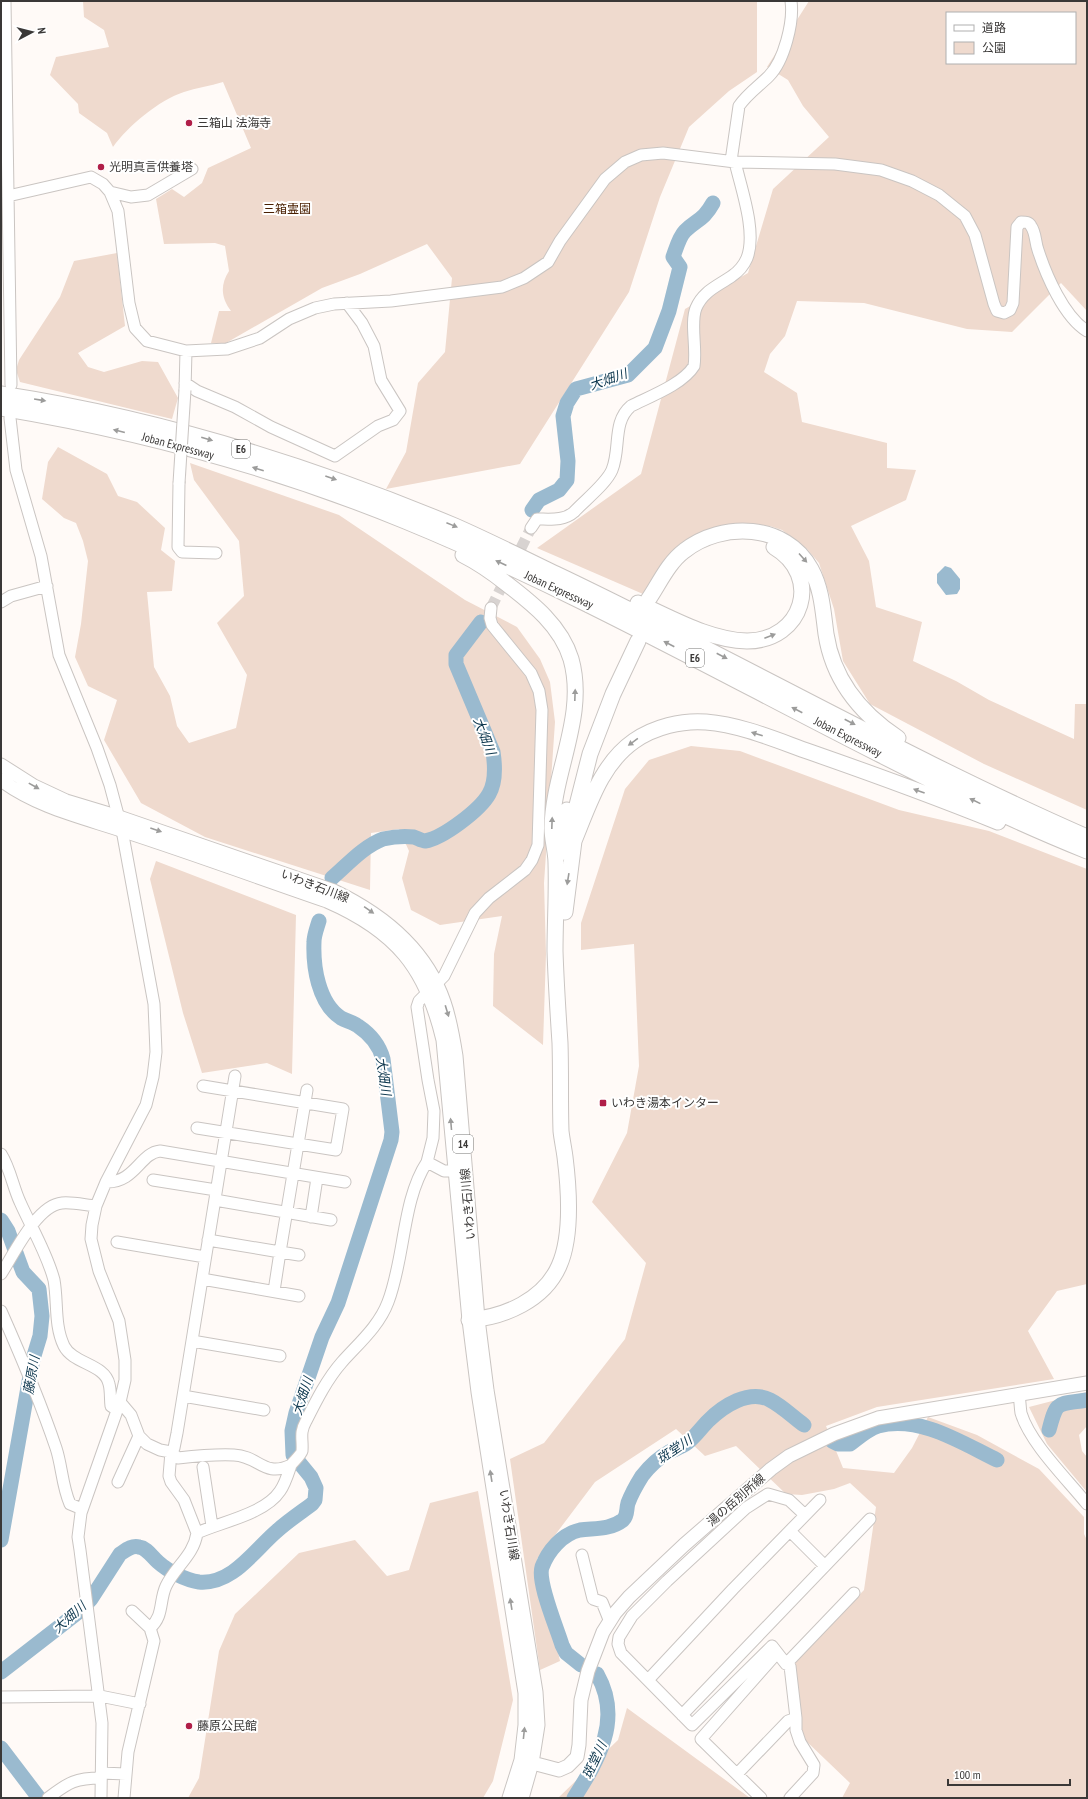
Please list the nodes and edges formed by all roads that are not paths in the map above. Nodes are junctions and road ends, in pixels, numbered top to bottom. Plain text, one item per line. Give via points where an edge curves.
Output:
1 (5, 1) edge
2 (791, 1) edge
3 (733, 161) junction
4 (192, 169) dead end
5 (110, 192) junction
6 (8, 196) junction
7 (5, 271) edge
8 (347, 303) junction
9 (1087, 331) edge
10 (186, 351) junction
11 (6, 370) edge
12 (185, 386) junction
13 (6, 390) edge
14 (5, 413) edge
15 (6, 435) edge
16 (296, 480) junction
17 (531, 528) tunnel mouth
18 (473, 535) junction
19 (216, 553) dead end
20 (46, 586) junction
21 (1, 602) edge
22 (491, 608) tunnel mouth
23 (1, 765) edge
24 (1, 780) edge
25 (119, 817) junction
26 (122, 830) junction
27 (1087, 836) edge
28 (574, 841) junction
29 (1087, 853) edge
30 (556, 861) junction
31 (432, 988) junction
32 (235, 1076) dead end
33 (203, 1086) dead end
34 (307, 1090) dead end
35 (232, 1091) junction
36 (305, 1103) junction
37 (197, 1128) dead end
38 (226, 1132) junction
39 (298, 1144) junction
40 (1, 1154) edge
41 (565, 1158) junction
42 (221, 1162) junction
43 (427, 1162) junction
44 (460, 1171) junction
45 (293, 1174) junction
46 (317, 1178) junction
47 (153, 1180) dead end
48 (106, 1182) junction
49 (345, 1182) dead end
50 (215, 1195) junction
51 (96, 1206) junction
52 (287, 1213) junction
53 (311, 1217) junction
54 (331, 1220) dead end
55 (30, 1228) junction
56 (208, 1240) junction
57 (117, 1242) dead end
58 (280, 1252) junction
59 (299, 1255) dead end
60 (206, 1257) junction
61 (1, 1274) edge
62 (202, 1279) junction
63 (274, 1291) junction
64 (299, 1296) dead end
65 (1, 1311) edge
66 (474, 1320) junction
67 (192, 1341) junction
68 (280, 1356) dead end
69 (1087, 1383) edge
70 (1019, 1394) junction
71 (183, 1396) junction
72 (118, 1406) junction
73 (264, 1410) dead end
74 (139, 1436) junction
75 (171, 1452) junction
76 (294, 1462) junction
77 (203, 1467) dead end
78 (118, 1482) dead end
79 (820, 1500) dead end
80 (1087, 1504) edge
81 (82, 1509) junction
82 (805, 1515) junction
83 (870, 1519) dead end
84 (212, 1526) junction
85 (790, 1531) junction
86 (197, 1533) junction
87 (582, 1555) dead end
88 (825, 1566) junction
89 (657, 1571) junction
90 (667, 1581) junction
91 (854, 1593) dead end
92 (132, 1611) dead end
93 (610, 1622) junction
94 (150, 1628) junction
95 (777, 1653) junction
96 (786, 1664) junction
97 (648, 1680) junction
98 (100, 1696) junction
99 (1, 1697) edge
100 (140, 1704) junction
101 (682, 1715) junction
102 (796, 1718) junction
103 (527, 1761) junction
104 (126, 1774) junction
105 (737, 1774) junction
106 (101, 1776) junction
107 (51, 1796) edge
108 (101, 1798) edge
109 (124, 1798) edge
110 (509, 1798) edge
111 (522, 1798) edge
112 (761, 1798) edge
113 (790, 1798) edge

1 - 6 street
2 - 3 street via 790,28 781,56 771,75 739,106
3 - 8 street via 663,153 641,155 625,162 605,179 548,262 524,278 502,287 391,301
3 - 9 street via 836,164 881,170 912,181 939,195 965,216 975,235 994,304 997,310 1004,313 1010,310 1013,303 1017,227 1021,222 1027,222 1034,232 1038,249 1060,299 1074,320
3 - 17 street via 749,227 750,243 747,258 740,269 702,296 695,309 694,366 682,380 626,411 620,420 615,461 611,472 574,512 564,518 537,519
4 - 5 street via 148,195 131,197
5 - 6 street via 91,177
5 - 10 street via 118,211 129,302 135,328 147,341
6 - 7 street
7 - 11 street
8 - 10 street via 315,308 290,319 260,338 226,349
8 - 12 street via 362,323 374,346 381,380 400,411 393,420 378,426 335,456 271,427 235,407
10 - 12 street
11 - 13 street
12 - 19 street, bridge via 178,547 182,552
13 -> 18 highway, Joban Expressway / E6 via 163,427 238,448 353,486
14 - 15 street
16 -> 14 highway, Joban Expressway / E6 via 94,425
15 - 20 street via 41,556
29 -> 16 highway, Joban Expressway / E6 via 949,788 606,613 498,561 404,520
30 -> 16 highway via 552,831 553,814 576,698 576,683 570,657 558,632 532,603 472,560
18 -> 27 highway, Joban Expressway / E6 via 618,604 1010,803
18 -> 27 highway via 703,632 749,641 782,631 795,617 803,591 794,565 771,545 750,540 730,540 712,544 694,554 680,567 653,602 672,562 708,537 745,530 768,534 779,539 798,552 812,570 821,597 826,635 834,666 847,692 864,712 907,743
20 - 21 street via 11,596
20 - 25 street via 59,655 97,748
22 - 31 street via 492,625 531,673 539,691 542,710 538,845 525,870 489,898 475,913 444,976
23 -> 25 main road, いわき石川線 / 14 via 34,786 66,801
24 - 26 main road, いわき石川線 / 14 via 34,800 80,818
25 - 26 street
25 -> 31 main road, いわき石川線 / 14 via 359,903 387,923 414,949
26 - 31 main road, いわき石川線 / 14 via 352,912 375,926 393,942
26 - 48 street via 154,1004 156,1052 146,1105
29 -> 28 highway via 755,732 704,722 664,727 646,734 623,750 606,770
28 - 30 highway via 576,809 590,754 634,639 606,684 582,751
28 -> 41 highway via 566,889 564,930 570,1134
30 - 41 highway via 555,953 561,1134
31 - 43 street via 419,1001 417,1007 434,1111 433,1138
31 - 44 main road, いわき石川線 / 14 via 444,1000 456,1056
32 - 35 street
33 - 35 street
34 - 36 street
35 - 36 street
35 - 38 street
36 - 39 street
36 - 39 street via 343,1109 336,1150
37 - 38 street
38 - 39 street
38 - 42 street
39 - 45 street
40 - 55 street
41 - 66 highway via 567,1231 559,1266 545,1287 527,1303
42 - 45 street
42 - 48 street via 155,1152 123,1179
42 - 50 street
43 - 44 street via 444,1171
43 - 76 street via 417,1180 400,1260 388,1301 374,1327 320,1393 301,1433 302,1452
44 - 66 main road, いわき石川線 / 14
45 - 46 street
45 - 52 street
46 - 49 street
46 - 53 street
47 - 50 street
48 - 51 street
50 - 52 street
50 - 56 street
51 - 55 street via 62,1203 52,1206 44,1211
51 - 72 street via 92,1232 94,1254 119,1321 123,1341 125,1380
52 - 53 street
52 - 58 street
53 - 54 street
55 - 61 street
55 - 72 street via 53,1279 57,1319 64,1346 73,1356 107,1378 111,1406
56 - 58 street
56 - 60 street
57 - 60 street
58 - 59 street
58 - 63 street
60 - 62 street
62 - 63 street
62 - 67 street
63 - 64 street
65 - 81 street via 38,1397 56,1450 66,1495 70,1504
66 - 103 main road, いわき石川線 / 14 via 536,1692 538,1725
67 - 68 street
67 - 71 street
69 - 70 main road, 湯の岳別所線
70 - 80 street via 1021,1412 1026,1425
70 - 89 main road, 湯の岳別所線 via 878,1418 815,1442 771,1469
71 - 73 street
71 - 75 street via 174,1448
72 - 74 street via 131,1415
72 - 81 street
74 - 75 street via 147,1444
74 - 78 street
75 - 76 street via 178,1458 242,1456 278,1471
75 - 86 street via 169,1476 184,1500
76 - 84 street via 280,1491 266,1504 248,1514
77 - 84 street
79 - 82 street
81 - 98 street via 78,1537
82 - 85 street
82 - 90 street via 789,1500 768,1494 746,1508
83 - 88 street
84 - 86 street
85 - 88 street
85 - 97 street
86 - 94 street via 192,1548 174,1573 164,1593 158,1618
87 - 93 street via 593,1599 602,1602
88 - 101 street
89 - 90 street
89 - 93 main road, 湯の岳別所線 via 629,1597
90 - 97 street via 632,1616 619,1637 621,1653
91 - 96 street
92 - 94 street
93 - 103 main road, 湯の岳別所線 via 588,1671 581,1700 577,1757 568,1766 559,1770
94 - 100 street via 154,1641
95 - 96 street
95 - 101 street via 772,1646 692,1725
95 - 105 street via 701,1739
96 - 102 street via 790,1666
97 - 101 street
98 - 99 street
98 - 100 street
98 - 106 street
100 - 104 street via 128,1752
102 - 105 street via 788,1721
102 - 113 street via 800,1742 814,1765 813,1773
103 - 110 main road, いわき石川線 / 14
103 - 111 main road, いわき石川線 / 14
104 - 106 street
104 - 109 street
105 - 112 street
106 - 107 street via 75,1780
106 - 108 street

